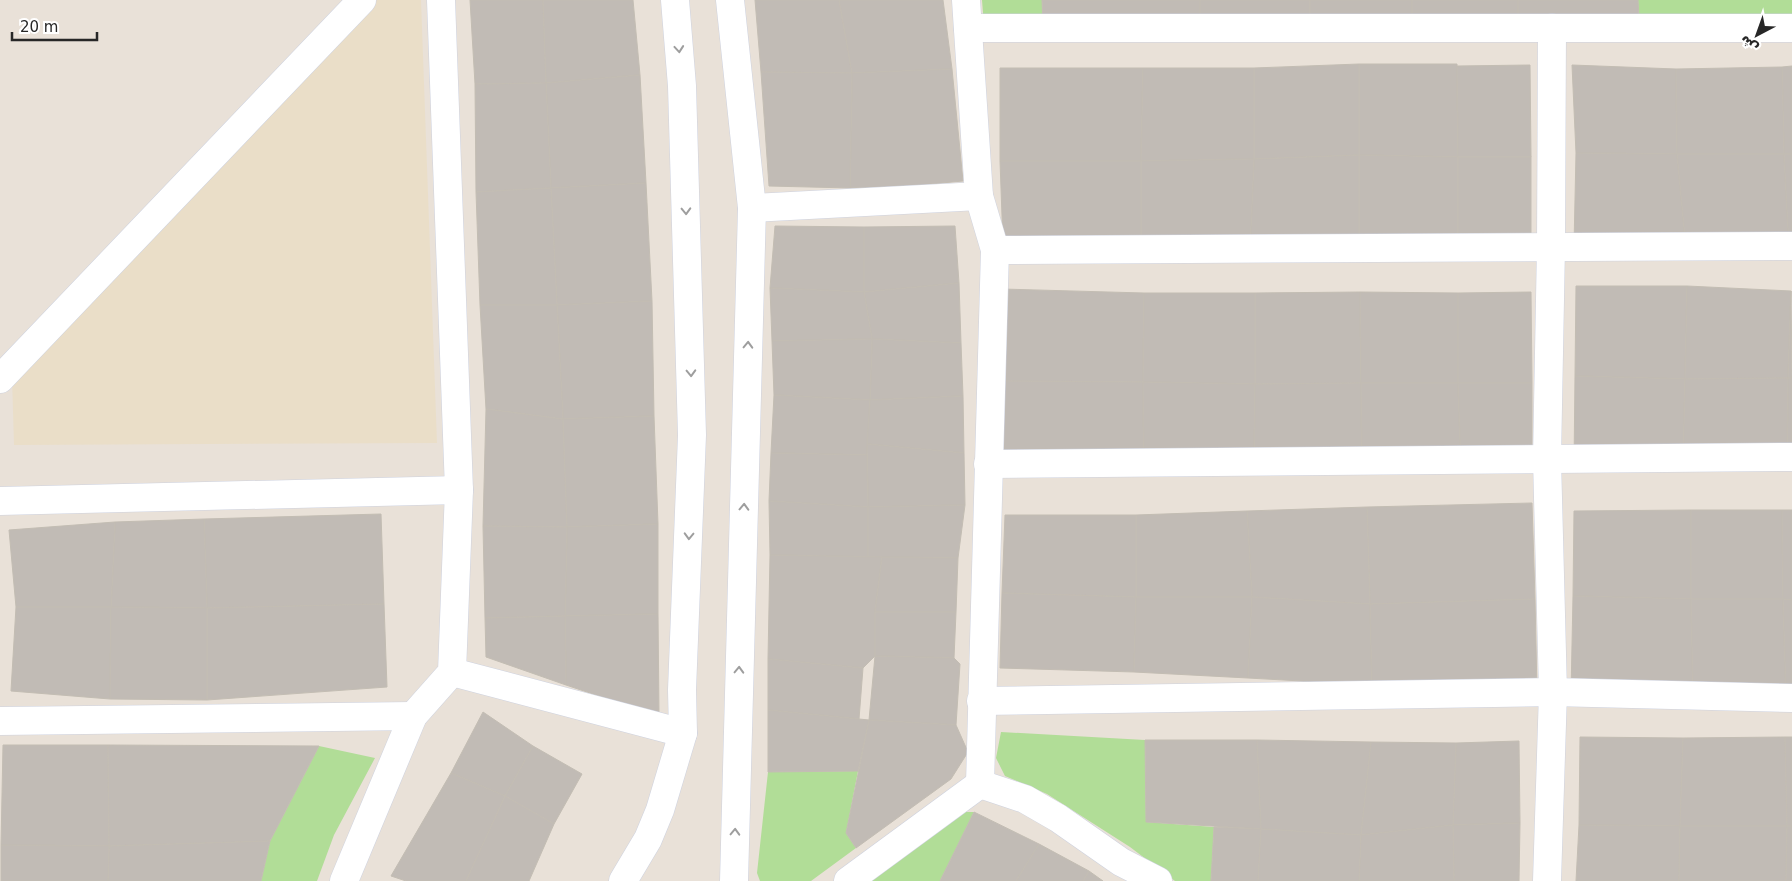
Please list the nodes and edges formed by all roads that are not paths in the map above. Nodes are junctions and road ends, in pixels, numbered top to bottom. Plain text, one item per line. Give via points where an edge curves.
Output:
1 (362, 0) edge
2 (441, 0) edge
3 (675, 0) edge
4 (730, 0) edge
5 (966, 0) edge
6 (968, 28) junction
7 (1552, 28) junction
8 (1792, 28) edge
9 (979, 196) junction
10 (752, 208) junction
11 (1552, 246) junction
12 (1792, 246) edge
13 (995, 250) junction
14 (0, 379) edge
15 (1792, 457) edge
16 (1548, 459) junction
17 (988, 464) junction
18 (459, 490) junction
19 (0, 501) edge
20 (452, 672) junction
21 (1553, 692) junction
22 (1792, 698) edge
23 (981, 701) junction
24 (413, 716) junction
25 (0, 721) edge
26 (683, 733) junction
27 (980, 784) junction
28 (344, 881) edge
29 (622, 881) edge
30 (734, 881) edge
31 (848, 881) edge
32 (1158, 881) edge
33 (1547, 881) edge

1 - 14 street
2 - 18 street
3 -> 26 street via 682,86 692,435
4 - 10 street
5 - 6 street
6 - 7 street
6 - 9 street
7 - 8 street
7 - 11 street
9 - 10 street
9 - 13 street
30 -> 10 street
11 - 12 street
11 - 13 street
11 - 16 street
13 - 17 street
15 - 16 street
16 - 17 street
16 - 21 street
17 - 23 street
18 - 19 street
18 - 20 street
20 - 24 street
20 - 26 street
21 - 22 street
21 - 23 street
21 - 33 street
23 - 27 street
24 - 25 street
24 - 28 street
26 - 29 street via 660,810 648,839
27 - 31 street
27 - 32 street via 1025,799 1121,862

